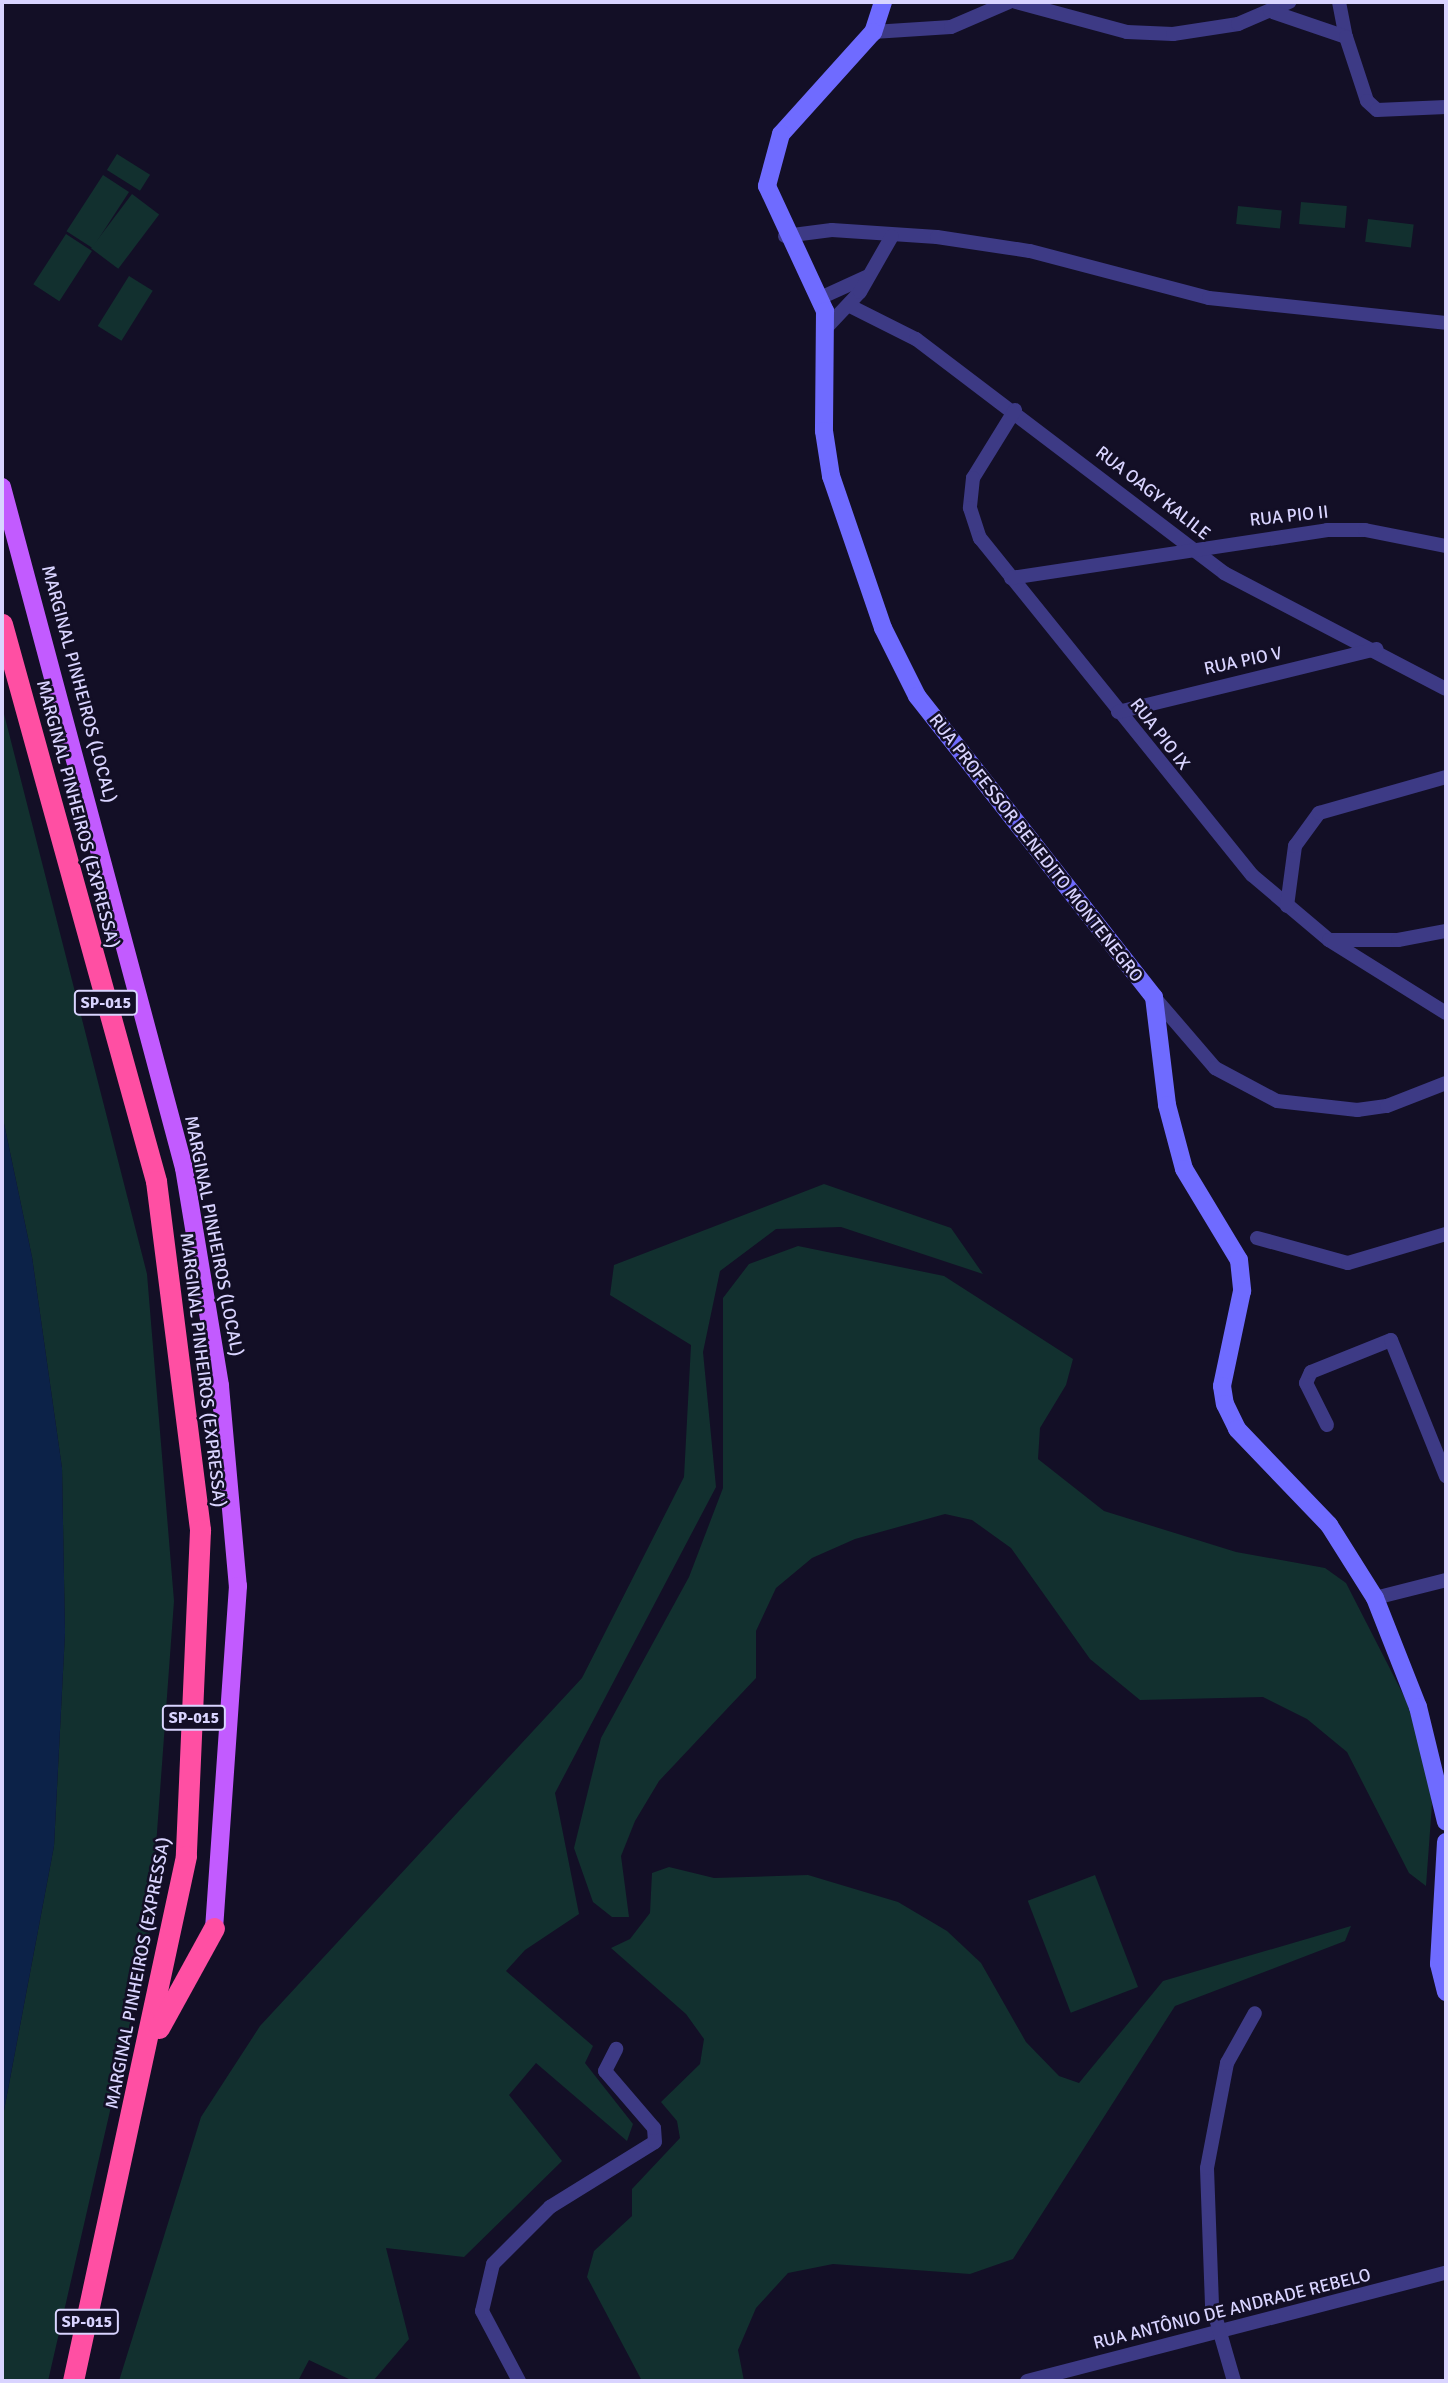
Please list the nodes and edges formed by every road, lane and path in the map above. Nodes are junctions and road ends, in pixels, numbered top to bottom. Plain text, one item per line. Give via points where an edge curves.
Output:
1 (883, 2) edge
2 (1009, 2) edge
3 (1016, 2) edge
4 (1289, 2) edge
5 (1339, 2) edge
6 (1270, 11) junction
7 (873, 32) junction
8 (1346, 37) junction
9 (1446, 107) edge
10 (785, 236) junction
11 (891, 236) junction
12 (873, 272) junction
13 (820, 298) junction
14 (849, 306) junction
15 (1446, 323) edge
16 (827, 327) junction
17 (1015, 410) junction
18 (2, 487) edge
19 (1446, 546) edge
20 (1198, 553) junction
21 (1011, 578) junction
22 (2, 624) edge
23 (1376, 649) junction
24 (1446, 689) edge
25 (1118, 712) junction
26 (1446, 777) edge
27 (1287, 906) junction
28 (1446, 931) edge
29 (1329, 940) junction
30 (1154, 997) junction
31 (1446, 1013) edge
32 (1446, 1083) edge
33 (1446, 1234) edge
34 (1257, 1238) dead end
35 (1327, 1425) dead end
36 (1446, 1476) edge
37 (1446, 1580) edge
38 (1375, 1598) junction
39 (1446, 1822) edge
40 (1446, 1842) edge
41 (214, 1928) joint
42 (1446, 1992) edge
43 (1255, 2013) dead end
44 (150, 2045) junction
45 (616, 2049) dead end
46 (1446, 2273) edge
47 (1219, 2333) junction
48 (73, 2381) edge
49 (519, 2381) edge
50 (1027, 2381) edge
51 (1234, 2381) edge

1 - 7 street
2 - 7 street via 951,27
3 - 6 street via 1127,32 1174,34 1238,24
4 - 6 street
5 - 8 street
6 - 8 street
7 - 10 street, RUA PROFESSOR BENEDITO MONTENEGRO via 812,95 774,151 767,186
8 - 9 street via 1367,101 1377,110
10 - 11 street via 832,230
10 - 13 street, RUA PROFESSOR BENEDITO MONTENEGRO
11 - 12 street
11 - 15 street via 1030,251 1209,298
12 - 13 street
12 - 14 street
13 - 16 street, RUA PROFESSOR BENEDITO MONTENEGRO
14 - 16 street
14 - 17 street, RUA OAGY KALILE via 916,340
16 - 30 street, RUA PROFESSOR BENEDITO MONTENEGRO via 824,431 831,476 883,628 918,696 958,754
17 - 20 street, RUA OAGY KALILE
17 - 21 street, RUA PIO IX via 982,461 970,494 979,538
18 - 41 main road, MARGINAL PINHEIROS (LOCAL) via 184,1168 220,1386 238,1586
19 - 20 street, RUA PIO II via 1365,530 1327,530 1257,537
20 - 21 street, RUA PIO II
20 - 23 street, RUA OAGY KALILE
21 - 25 street, RUA PIO IX
22 - 44 highway, MARGINAL PINHEIROS (EXPRESSA) / SP-015 via 156,1181 187,1400 200,1530 192,1753 186,1856
23 - 24 street, RUA OAGY KALILE
23 - 25 street, RUA PIO V
25 - 27 street, RUA PIO IX via 1213,832
26 - 27 street via 1319,813 1295,846
27 - 29 street, RUA PIO IX
28 - 29 street via 1398,940
29 - 31 street, RUA PIO IX
30 - 32 street via 1215,1068 1277,1101 1357,1110 1387,1106
30 - 38 street via 1167,1105 1184,1169 1239,1259 1242,1290 1222,1386 1224,1405 1237,1429 1329,1525
33 - 34 street via 1348,1263
35 - 36 street via 1306,1384 1311,1372 1391,1340
37 - 38 street
38 - 39 street via 1418,1707
40 - 42 street via 1439,1964
41 - 44 highway
43 - 47 street via 1227,2063 1207,2168 1208,2266
44 - 48 highway, MARGINAL PINHEIROS (EXPRESSA) / SP-015
45 - 49 street via 605,2071 654,2128 655,2142 550,2207 493,2264 482,2311
46 - 47 street, RUA ANTÔNIO DE ANDRADE REBELO
47 - 50 street, RUA ANTÔNIO DE ANDRADE REBELO
47 - 51 street

